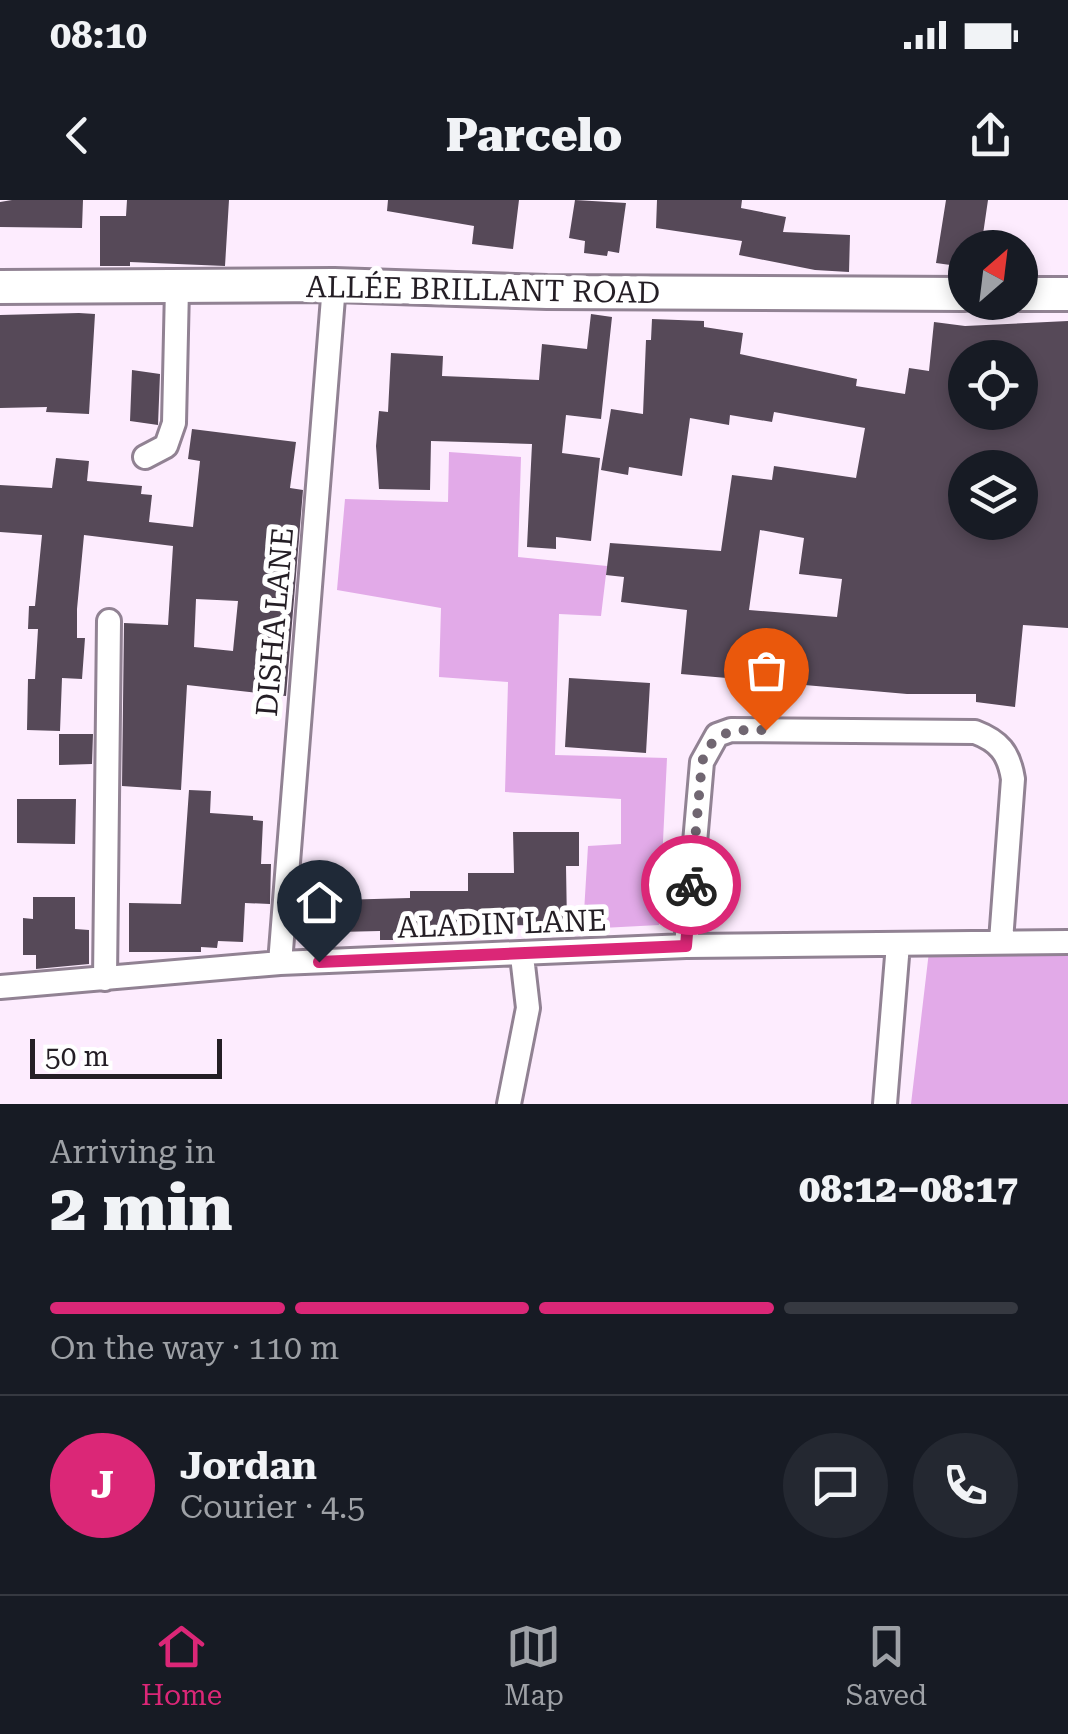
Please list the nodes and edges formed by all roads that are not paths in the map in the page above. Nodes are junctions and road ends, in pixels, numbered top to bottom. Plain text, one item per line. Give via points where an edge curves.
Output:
1 (334, 285) junction
2 (0, 287) edge
3 (177, 288) junction
4 (948, 294) edge
5 (1038, 294) edge
6 (1068, 294) edge
7 (145, 457) dead end
8 (109, 620) dead end
9 (1001, 942) junction
10 (1068, 942) edge
11 (898, 944) junction
12 (686, 946) junction
13 (522, 956) junction
14 (280, 963) junction
15 (105, 979) junction
16 (0, 987) edge
17 (509, 1104) edge
18 (884, 1104) edge

1 - 3 main road, ALLÉE BRILLANT ROAD
1 - 4 main road, ALLÉE BRILLANT ROAD
1 - 14 street, DISHA LANE
2 - 3 main road, ALLÉE BRILLANT ROAD
3 - 7 street via 174,423 166,446
5 - 6 main road
8 - 15 street
9 - 10 street, ALADIN LANE
9 - 11 street, ALADIN LANE
9 - 12 street via 1013,779 1010,762 991,738 975,732 731,730 717,734 702,762
11 - 12 street, ALADIN LANE
11 - 18 street
12 - 13 street, ALADIN LANE
13 - 14 street, ALADIN LANE
13 - 17 street via 528,1008
14 - 15 street, ALADIN LANE
15 - 16 street, ALADIN LANE

